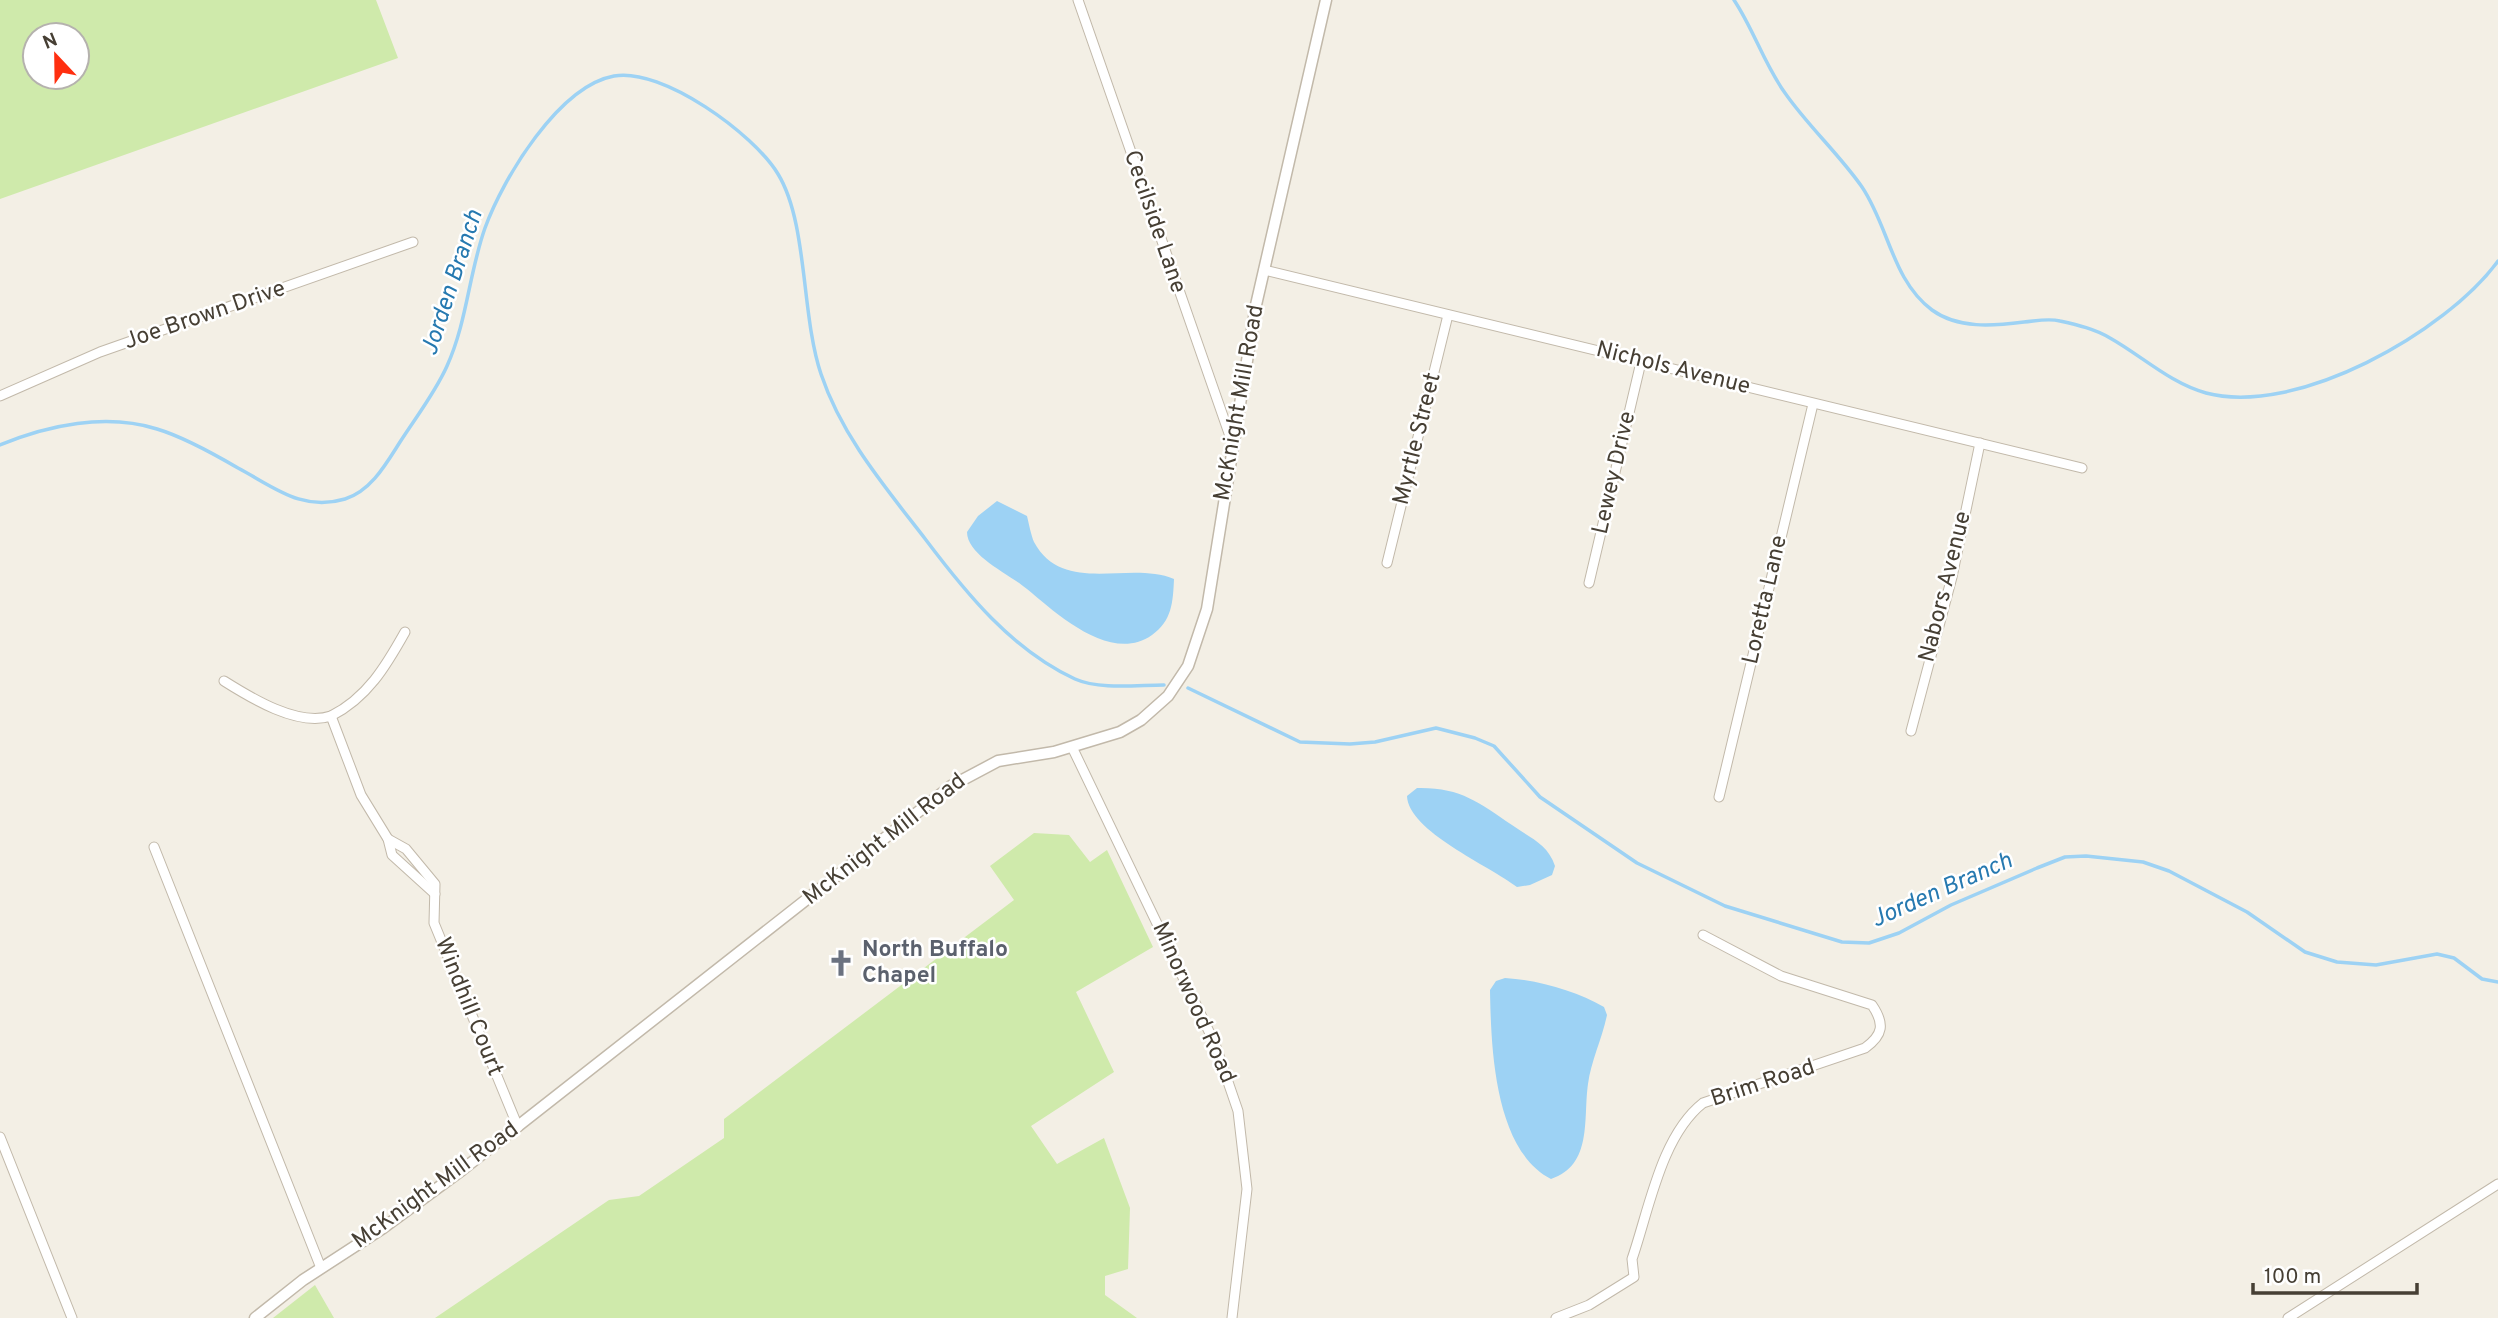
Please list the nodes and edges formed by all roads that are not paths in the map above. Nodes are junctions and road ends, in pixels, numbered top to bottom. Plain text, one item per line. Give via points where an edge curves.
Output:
1 (1078, 0) edge
2 (1326, 0) edge
3 (413, 243) dead end
4 (1264, 270) junction
5 (1448, 315) junction
6 (1641, 362) junction
7 (0, 396) edge
8 (1814, 404) junction
9 (1232, 442) junction
10 (1980, 443) junction
11 (2082, 468) dead end
12 (1387, 563) dead end
13 (1589, 583) dead end
14 (405, 632) dead end
15 (224, 681) dead end
16 (331, 716) junction
17 (1911, 731) dead end
18 (1072, 747) junction
19 (1719, 797) dead end
20 (388, 839) junction
21 (154, 848) dead end
22 (435, 894) junction
23 (1703, 935) dead end
24 (518, 1127) junction
25 (0, 1137) edge
26 (2498, 1184) edge
27 (321, 1268) junction
28 (72, 1318) edge
29 (255, 1318) edge
30 (1232, 1318) edge
31 (1556, 1318) edge
32 (2288, 1318) edge

1 - 9 street, Cecilside Lane
2 - 4 street, McKnight Mill Road
3 - 7 street, Joe Brown Drive via 100,352
4 - 5 street, Nichols Avenue
4 - 9 street, McKnight Mill Road
5 - 6 street, Nichols Avenue
5 - 12 street, Myrtle Street
6 - 8 street, Nichols Avenue
6 - 13 street, Lewey Drive
8 - 10 street, Nichols Avenue
8 - 19 street, Loretta Lane
9 - 18 street, McKnight Mill Road via 1206,610 1188,666 1168,696 1141,720 1110,736
10 - 11 street, Nichols Avenue
10 - 17 street, Nabors Avenue via 1952,577
14 - 16 street via 363,694
15 - 16 street via 285,713
16 - 20 street via 361,795
18 - 24 street, McKnight Mill Road via 999,761 951,786
18 - 30 street, Minorwood Road via 1193,996 1231,1086 1243,1137 1247,1189
20 - 22 street via 392,855
20 - 22 street, Windhill Court via 406,849 435,884
21 - 27 street
22 - 24 street, Windhill Court via 433,923
23 - 31 street, Brim Road via 1781,976 1872,1005 1882,1028 1865,1048 1703,1103 1689,1114 1670,1143 1632,1259 1634,1277 1589,1305
24 - 27 street, McKnight Mill Road via 383,1228
25 - 28 street
26 - 32 street
27 - 29 street, McKnight Mill Road

